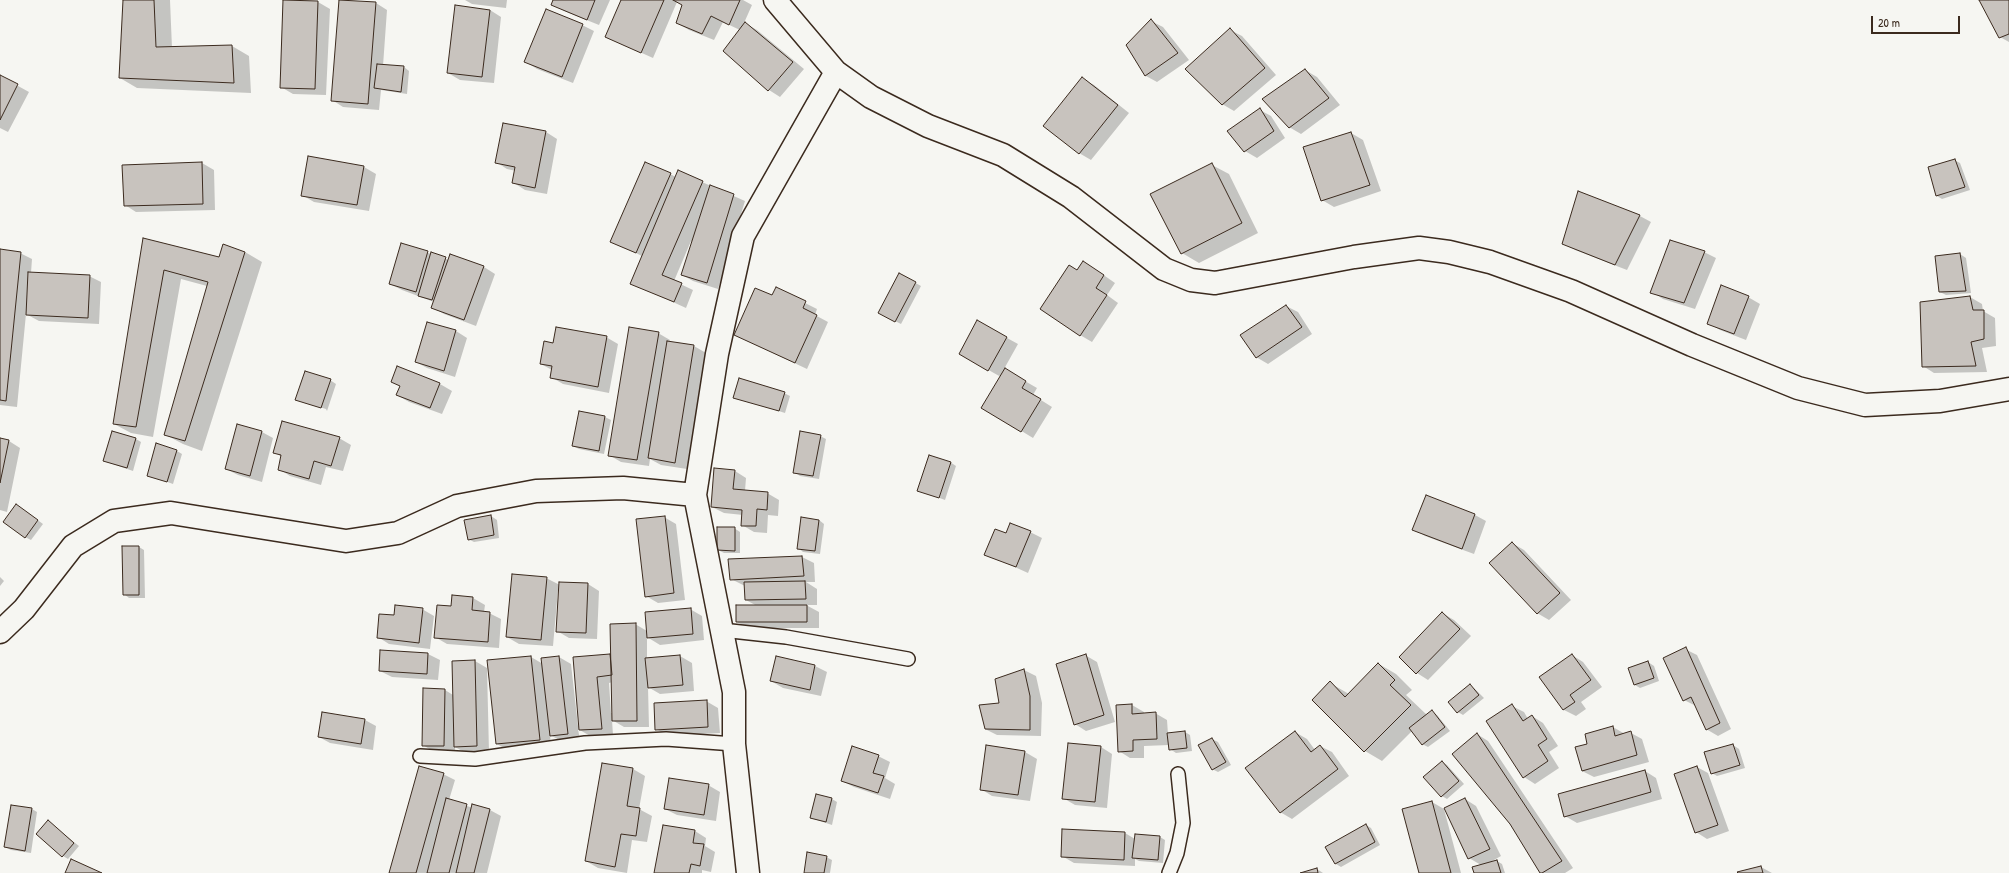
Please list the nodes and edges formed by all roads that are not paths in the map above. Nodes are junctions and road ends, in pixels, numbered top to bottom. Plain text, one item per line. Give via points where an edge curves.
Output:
1 (775, 0) edge
2 (836, 72) junction
3 (2009, 390) edge
4 (695, 494) junction
5 (722, 630) junction
6 (0, 632) edge
7 (908, 659) dead end
8 (734, 744) junction
9 (420, 756) dead end
10 (1178, 774) dead end
11 (748, 873) edge
12 (1169, 873) edge

1 - 2 street
2 - 3 street via 871,97 928,126 1003,155 1071,197 1164,269 1191,280 1215,283 1354,256 1419,248 1449,252 1490,262 1571,291 1692,345 1798,388 1865,405 1940,401
2 - 4 street via 743,236 717,354
4 - 5 street
4 - 6 street via 623,488 536,491 458,506 398,533 346,541 171,512 114,521 73,546 24,609
5 - 7 lane via 786,636
5 - 8 street via 734,692
8 - 9 lane via 666,739 586,743 475,758
8 - 11 street
10 - 12 lane via 1183,823 1177,853

